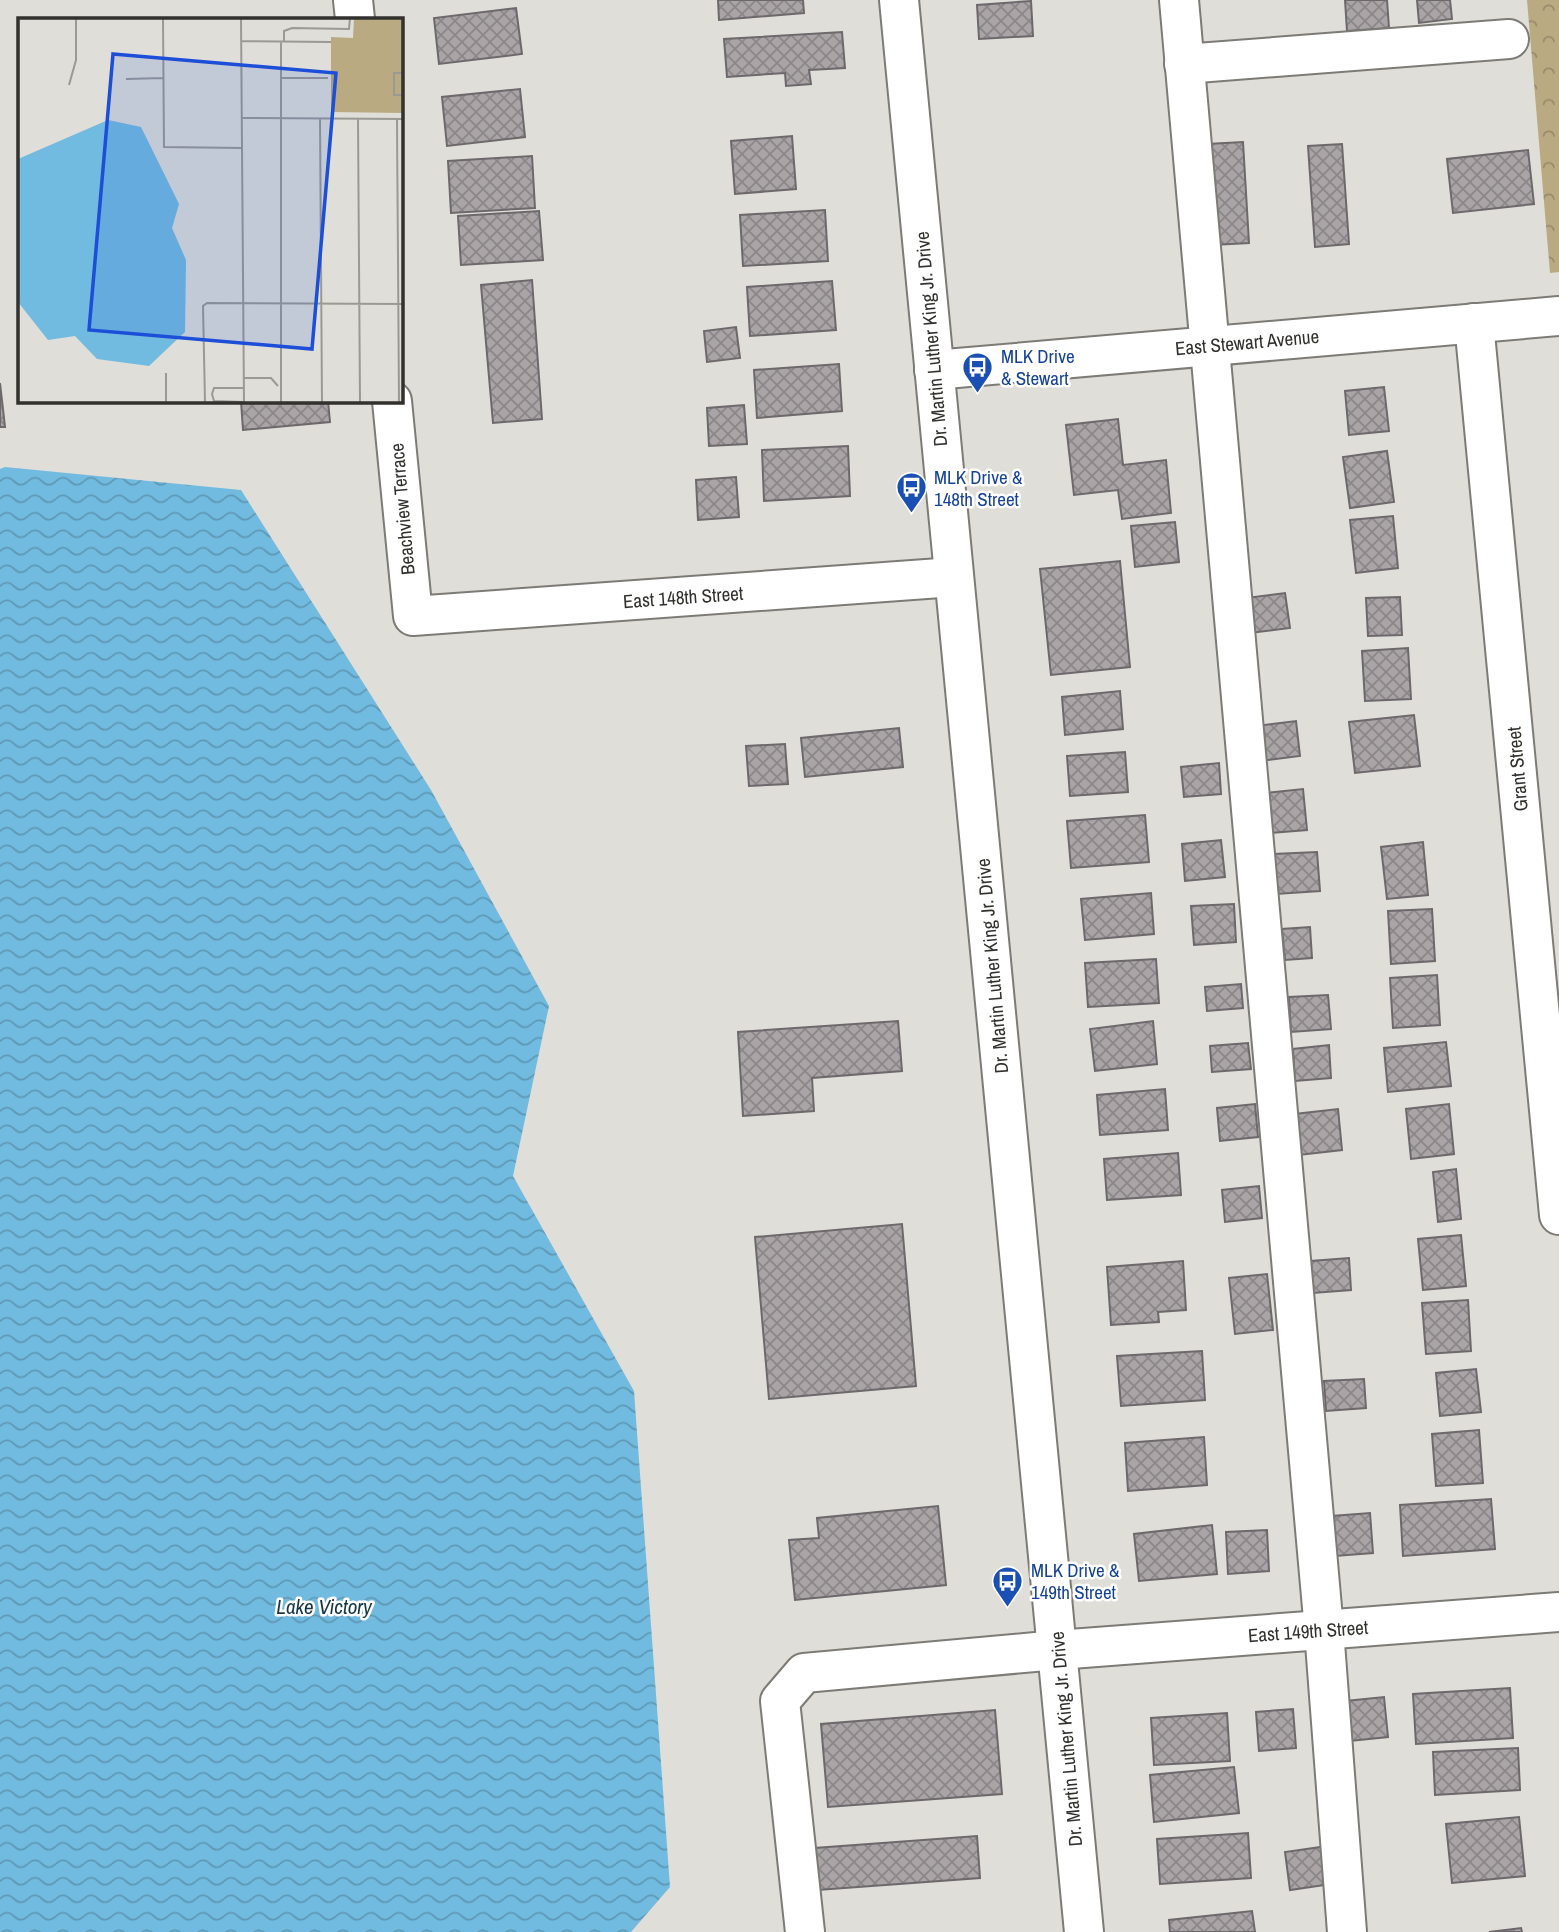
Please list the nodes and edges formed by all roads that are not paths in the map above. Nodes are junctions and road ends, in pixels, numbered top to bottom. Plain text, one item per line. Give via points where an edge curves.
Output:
1 (353, 0) edge
2 (899, 0) edge
3 (1179, 0) edge
4 (355, 18) edge
5 (1509, 38) dead end
6 (1184, 64) junction
7 (1559, 316) edge
8 (1474, 323) junction
9 (1209, 345) junction
10 (934, 370) junction
11 (392, 402) edge
12 (954, 577) junction
13 (412, 616) joint
14 (1559, 1216) edge
15 (1559, 1612) edge
16 (1324, 1630) junction
17 (1057, 1650) junction
18 (805, 1932) edge
19 (1084, 1932) edge
20 (1347, 1932) edge

1 - 4 street
2 - 10 street, Dr. Martin Luther King Jr. Drive
3 - 6 street
5 - 6 street
6 - 9 street
7 - 8 street, East Stewart Avenue
8 - 9 street, East Stewart Avenue
8 - 14 street, Grant Street
9 - 10 street, East Stewart Avenue
9 - 16 street
10 - 12 street, Dr. Martin Luther King Jr. Drive
11 - 13 street, Beachview Terrace
12 - 13 street, East 148th Street
12 - 17 street, Dr. Martin Luther King Jr. Drive
15 - 16 street, East 149th Street
16 - 17 street, East 149th Street
16 - 20 street
17 - 18 street, East 149th Street via 803,1673 780,1701
17 - 19 street, Dr. Martin Luther King Jr. Drive

